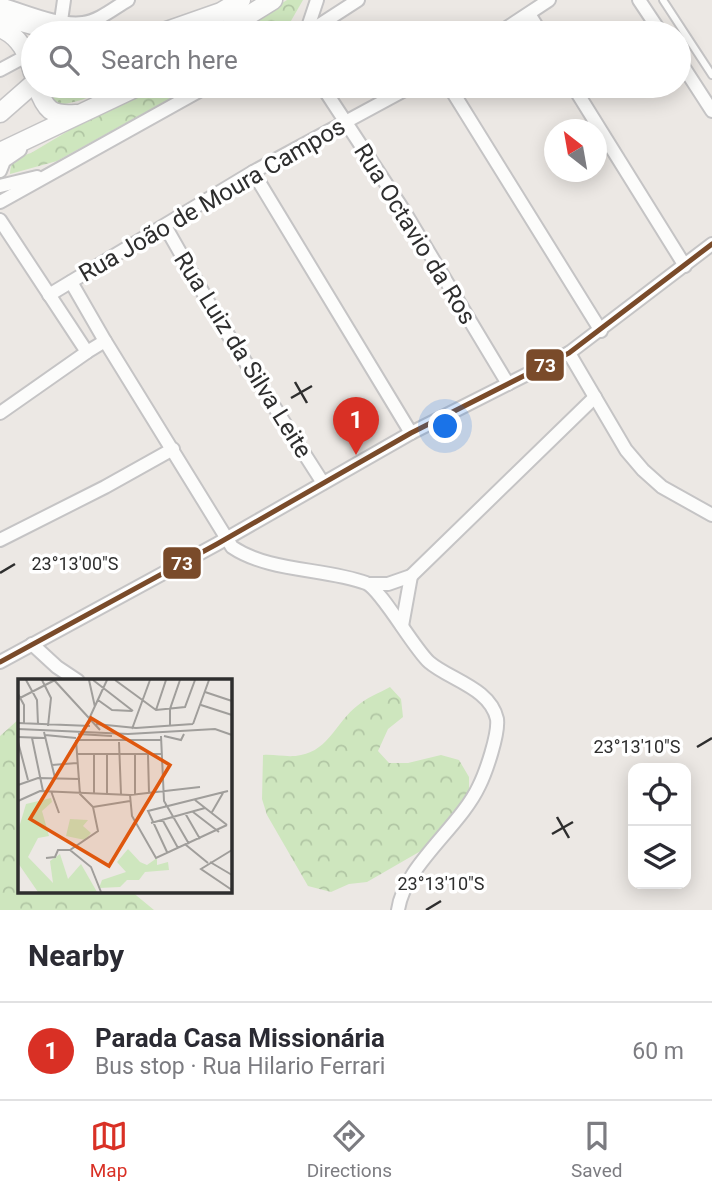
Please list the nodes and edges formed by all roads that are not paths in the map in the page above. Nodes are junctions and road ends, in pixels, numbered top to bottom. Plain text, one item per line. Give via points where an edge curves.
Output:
1 (64, 0) edge
2 (128, 0) edge
3 (242, 0) edge
4 (273, 0) edge
5 (318, 0) edge
6 (358, 0) edge
7 (550, 0) edge
8 (639, 0) edge
9 (663, 0) edge
10 (0, 4) edge
11 (344, 9) junction
12 (529, 14) junction
13 (0, 16) edge
14 (28, 21) edge
15 (45, 21) edge
16 (62, 21) edge
17 (90, 21) edge
18 (195, 21) edge
19 (239, 21) edge
20 (311, 21) edge
21 (326, 21) edge
22 (518, 21) edge
23 (533, 21) edge
24 (653, 21) edge
25 (677, 21) edge
26 (0, 27) edge
27 (21, 43) edge
28 (691, 43) edge
29 (21, 59) edge
30 (0, 70) edge
31 (712, 75) edge
32 (691, 79) edge
33 (21, 96) edge
34 (42, 98) edge
35 (112, 98) edge
36 (186, 98) edge
37 (329, 98) edge
38 (389, 98) edge
39 (456, 98) edge
40 (580, 98) edge
41 (712, 111) edge
42 (0, 113) edge
43 (83, 113) junction
44 (344, 122) junction
45 (50, 129) junction
46 (0, 152) edge
47 (0, 171) edge
48 (253, 172) junction
49 (51, 173) junction
50 (0, 188) edge
51 (0, 201) edge
52 (0, 220) edge
53 (165, 226) junction
54 (712, 243) edge
55 (685, 266) junction
56 (71, 282) junction
57 (50, 295) junction
58 (601, 331) junction
59 (105, 341) junction
60 (87, 352) junction
61 (569, 353) junction
62 (508, 384) junction
63 (595, 397) junction
64 (0, 413) edge
65 (411, 433) junction
66 (173, 449) junction
67 (323, 483) junction
68 (712, 514) edge
69 (226, 539) junction
70 (0, 540) edge
71 (411, 576) junction
72 (369, 584) junction
73 (402, 626) junction
74 (32, 644) junction
75 (0, 662) edge
76 (75, 679) edge
77 (398, 910) edge

1 - 16 street
2 - 17 street
3 - 18 main road
4 - 19 main road
5 - 11 street via 329,10
5 - 20 street
6 - 11 street
7 - 12 street
8 - 24 street
9 - 25 lane
10 - 15 street
11 - 21 street
12 - 22 street
12 - 23 street
13 - 14 main road
26 - 27 main road
28 - 31 lane
29 - 30 street
32 - 41 street
33 - 42 main road
34 - 43 main road via 60,116
35 - 43 main road
36 - 49 street
37 - 44 street, Rua Octavio da Ros
38 - 44 street, Rua João de Moura Campos
39 - 58 street
40 - 55 street
43 - 45 main road
44 - 48 street, Rua João de Moura Campos
44 - 62 street, Rua Octavio da Ros via 404,211
45 - 46 main road
45 - 47 street via 4,161
48 - 53 street, Rua João de Moura Campos
48 - 65 street
49 - 50 street
49 - 51 street
50 - 51 street
52 - 57 street
53 - 56 street, Rua João de Moura Campos
53 - 67 street, Rua Luiz da Silva Leite via 218,319
54 - 55 street
55 - 58 street
56 - 57 street, Rua João de Moura Campos
56 - 59 street
57 - 60 street
58 - 61 street
59 - 60 street
59 - 66 street
60 - 64 street
61 - 62 street
61 - 63 street
62 - 65 street
63 - 68 street via 643,470
63 - 71 street
65 - 67 street
66 - 69 street
66 - 70 street
67 - 69 street
69 - 72 street via 251,557
69 - 74 street
71 - 72 street via 388,584
71 - 73 street
72 - 73 street
73 - 77 street via 414,647 478,693 497,719 479,786 405,886
74 - 75 street
74 - 76 street

